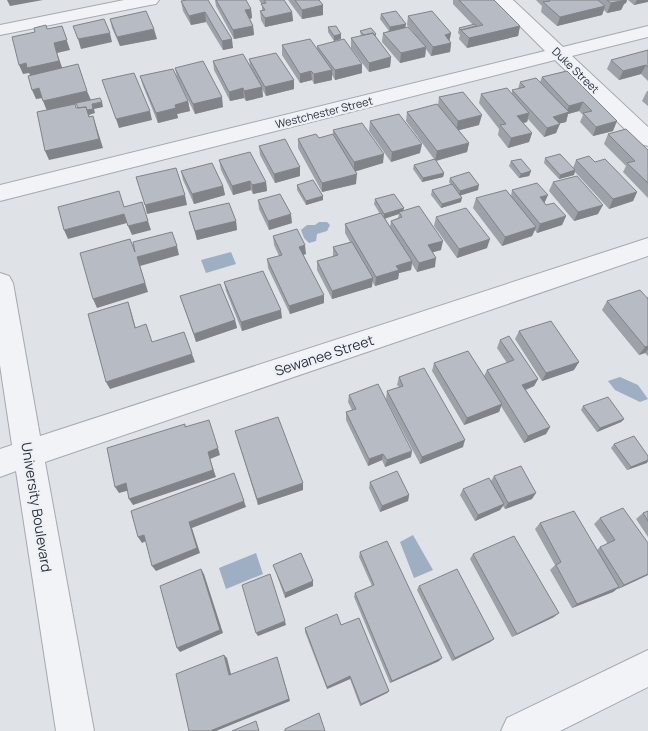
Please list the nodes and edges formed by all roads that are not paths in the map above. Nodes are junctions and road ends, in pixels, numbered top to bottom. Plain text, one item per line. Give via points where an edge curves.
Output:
1 (150, 0) edge
2 (503, 0) edge
3 (0, 30) edge
4 (648, 31) edge
5 (558, 53) junction
6 (648, 139) edge
7 (0, 193) edge
8 (648, 247) edge
9 (0, 283) edge
10 (14, 458) edge
11 (648, 668) edge
12 (75, 731) edge
13 (520, 731) edge

1 - 3 street
2 - 5 street, Duke Street
4 - 5 street, Westchester Street
5 - 6 street, Duke Street
5 - 7 street, Westchester Street
8 - 10 street, Sewanee Street
9 - 10 street, University Boulevard
10 - 12 street, University Boulevard
11 - 13 street

